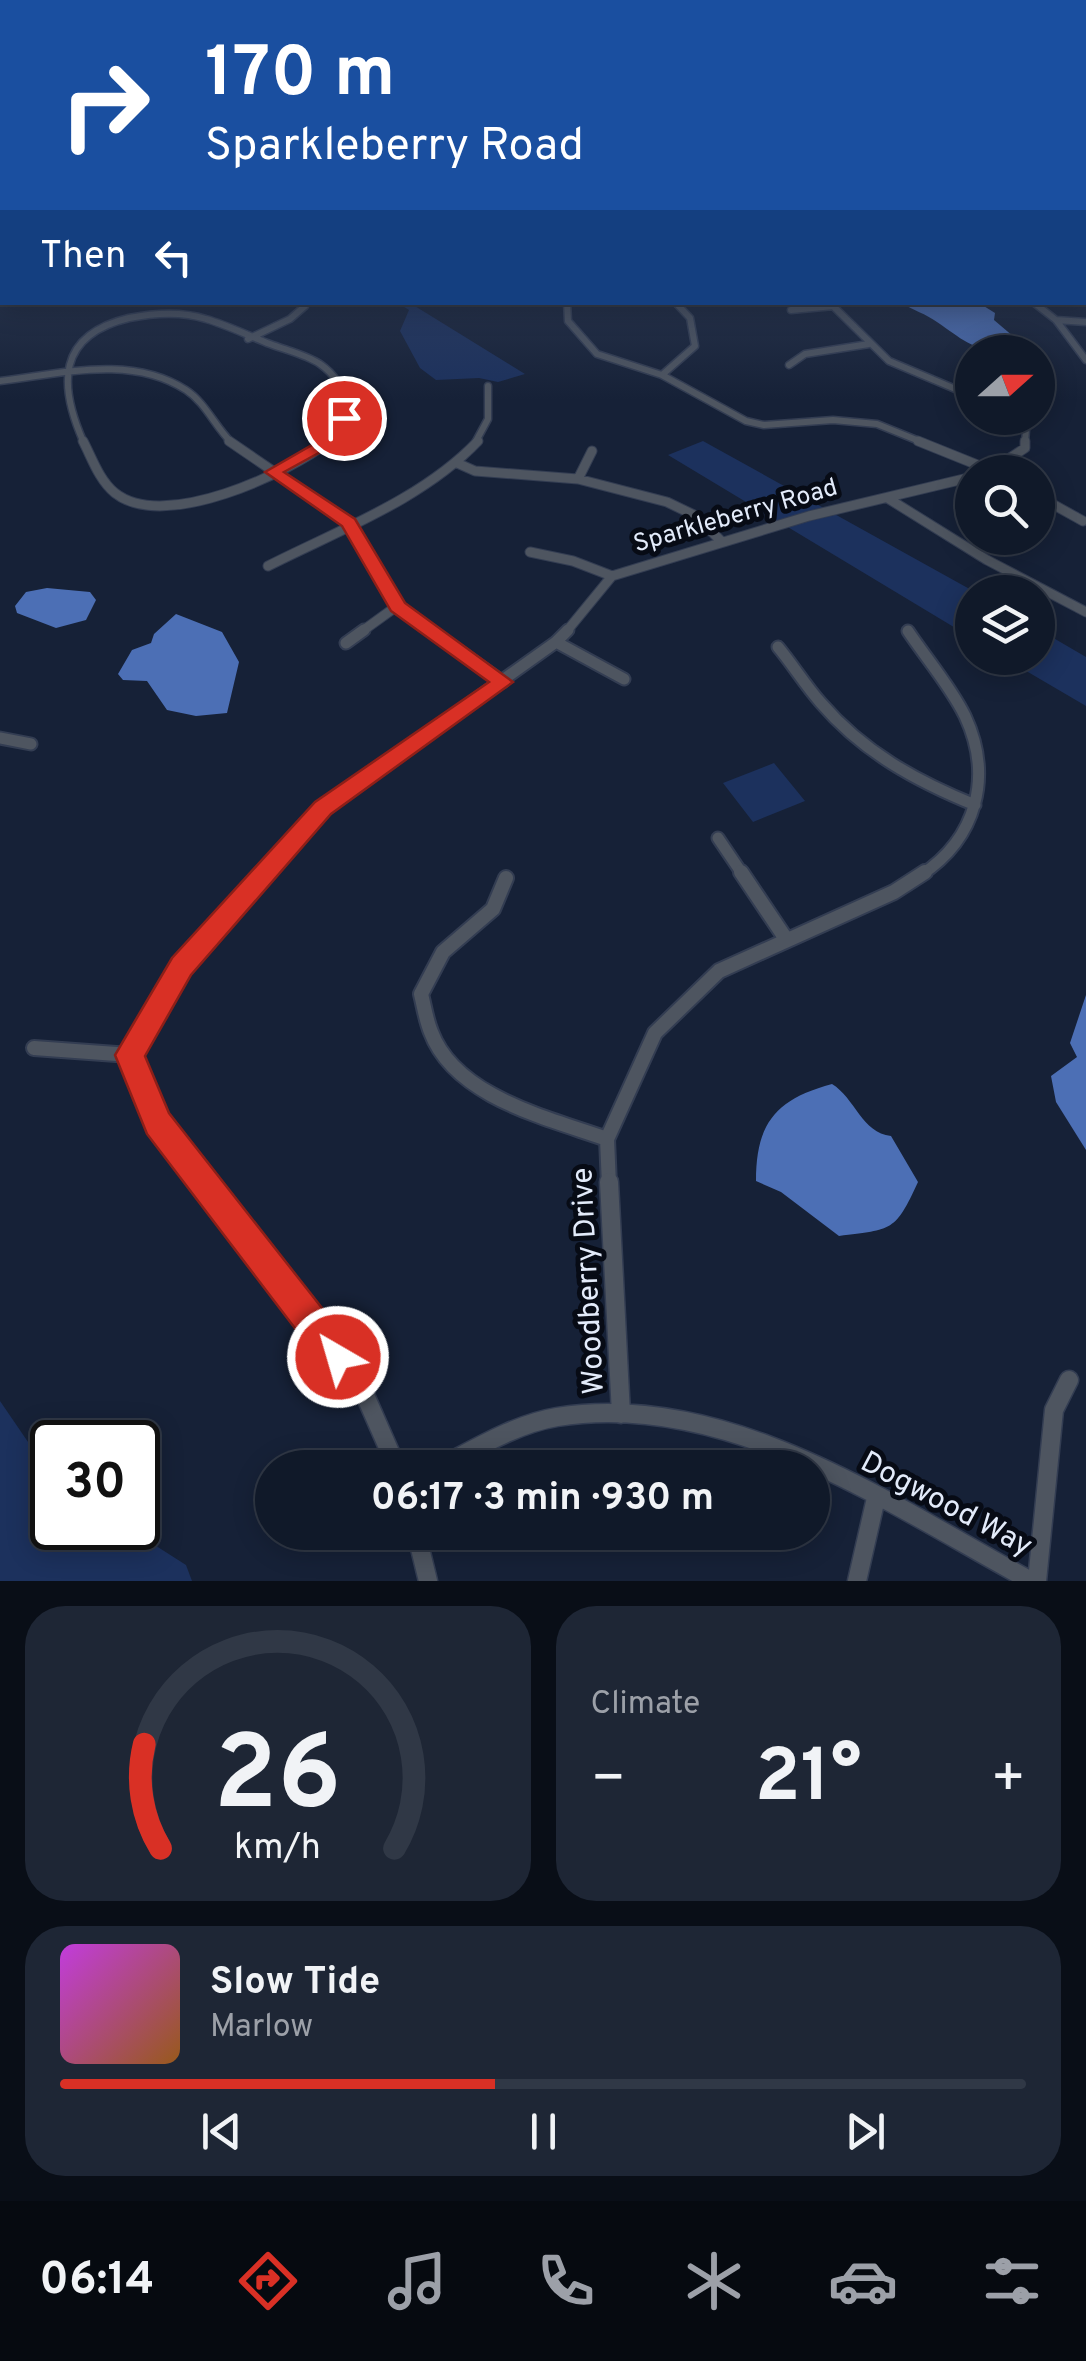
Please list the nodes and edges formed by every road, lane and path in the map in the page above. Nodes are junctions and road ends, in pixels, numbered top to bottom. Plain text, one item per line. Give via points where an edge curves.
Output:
1 (568, 305) edge
2 (679, 305) edge
3 (824, 305) edge
4 (832, 305) edge
5 (1037, 305) edge
6 (305, 306) dead end
7 (791, 310) dead end
8 (1056, 320) junction
9 (1086, 322) edge
10 (248, 338) junction
11 (869, 344) junction
12 (1086, 360) edge
13 (789, 364) dead end
14 (67, 372) junction
15 (662, 375) junction
16 (0, 381) edge
17 (488, 386) dead end
18 (955, 389) edge
19 (592, 451) dead end
20 (955, 457) edge
21 (457, 463) junction
22 (272, 472) junction
23 (578, 480) junction
24 (955, 482) edge
25 (890, 498) junction
26 (1055, 506) edge
27 (1082, 521) dead end
28 (349, 523) junction
29 (720, 541) junction
30 (530, 552) dead end
31 (268, 566) dead end
32 (612, 576) junction
33 (398, 606) junction
34 (1086, 612) edge
35 (908, 631) dead end
36 (556, 642) junction
37 (346, 643) dead end
38 (778, 647) dead end
39 (624, 679) dead end
40 (503, 682) junction
41 (0, 738) edge
42 (30, 744) dead end
43 (975, 805) junction
44 (718, 838) dead end
45 (506, 878) dead end
46 (786, 939) junction
47 (34, 1048) dead end
48 (130, 1055) junction
49 (607, 1139) junction
50 (1069, 1380) dead end
51 (622, 1414) junction
52 (389, 1450) edge
53 (474, 1450) edge
54 (876, 1498) junction
55 (420, 1550) edge
56 (428, 1581) edge
57 (858, 1581) edge
58 (1034, 1581) edge

1 - 15 street via 568,321 585,346
2 - 15 street via 690,318 695,346
3 - 7 street
4 - 11 street
5 - 8 street
6 - 10 street
8 - 9 street
8 - 12 street
10 - 14 street via 188,314 140,316 91,334 74,351
10 - 22 street via 320,364 334,378 345,408 330,441
11 - 13 street via 805,354
11 - 18 street via 889,361
14 - 16 street
14 - 22 street via 128,370 186,390 218,431
14 - 22 street via 71,412 103,479 121,497 195,502
15 - 20 street via 746,421 876,424
17 - 21 street via 488,424
19 - 23 street
21 - 23 street via 476,471
21 - 28 street
22 - 28 street
23 - 29 street via 666,502 696,516
24 - 25 street, Sparkleberry Road
25 - 29 street, Sparkleberry Road
25 - 34 street
26 - 27 street
28 - 31 street
28 - 33 street
29 - 32 street, Sparkleberry Road
30 - 32 street
32 - 36 street, Sparkleberry Road
33 - 37 street
33 - 40 street
35 - 43 street, Woodberry Drive via 965,716 981,770
36 - 39 street
36 - 40 street, Sparkleberry Road
38 - 43 street via 864,748 914,781
40 - 48 street, Sparkleberry Road via 323,808 182,966
41 - 42 street
43 - 46 street, Woodberry Drive via 942,861 894,892
44 - 46 street
45 - 49 street via 494,909 443,952 421,994 432,1036 469,1083
46 - 49 street, Woodberry Drive via 719,971 655,1033
47 - 48 street
48 - 52 street via 158,1124 361,1386
49 - 51 street, Woodberry Drive
50 - 58 street via 1054,1410
51 - 53 street, Dogwood Way via 556,1417
51 - 54 street, Dogwood Way via 698,1423 772,1448
54 - 57 street
54 - 58 street, Dogwood Way
55 - 56 street

